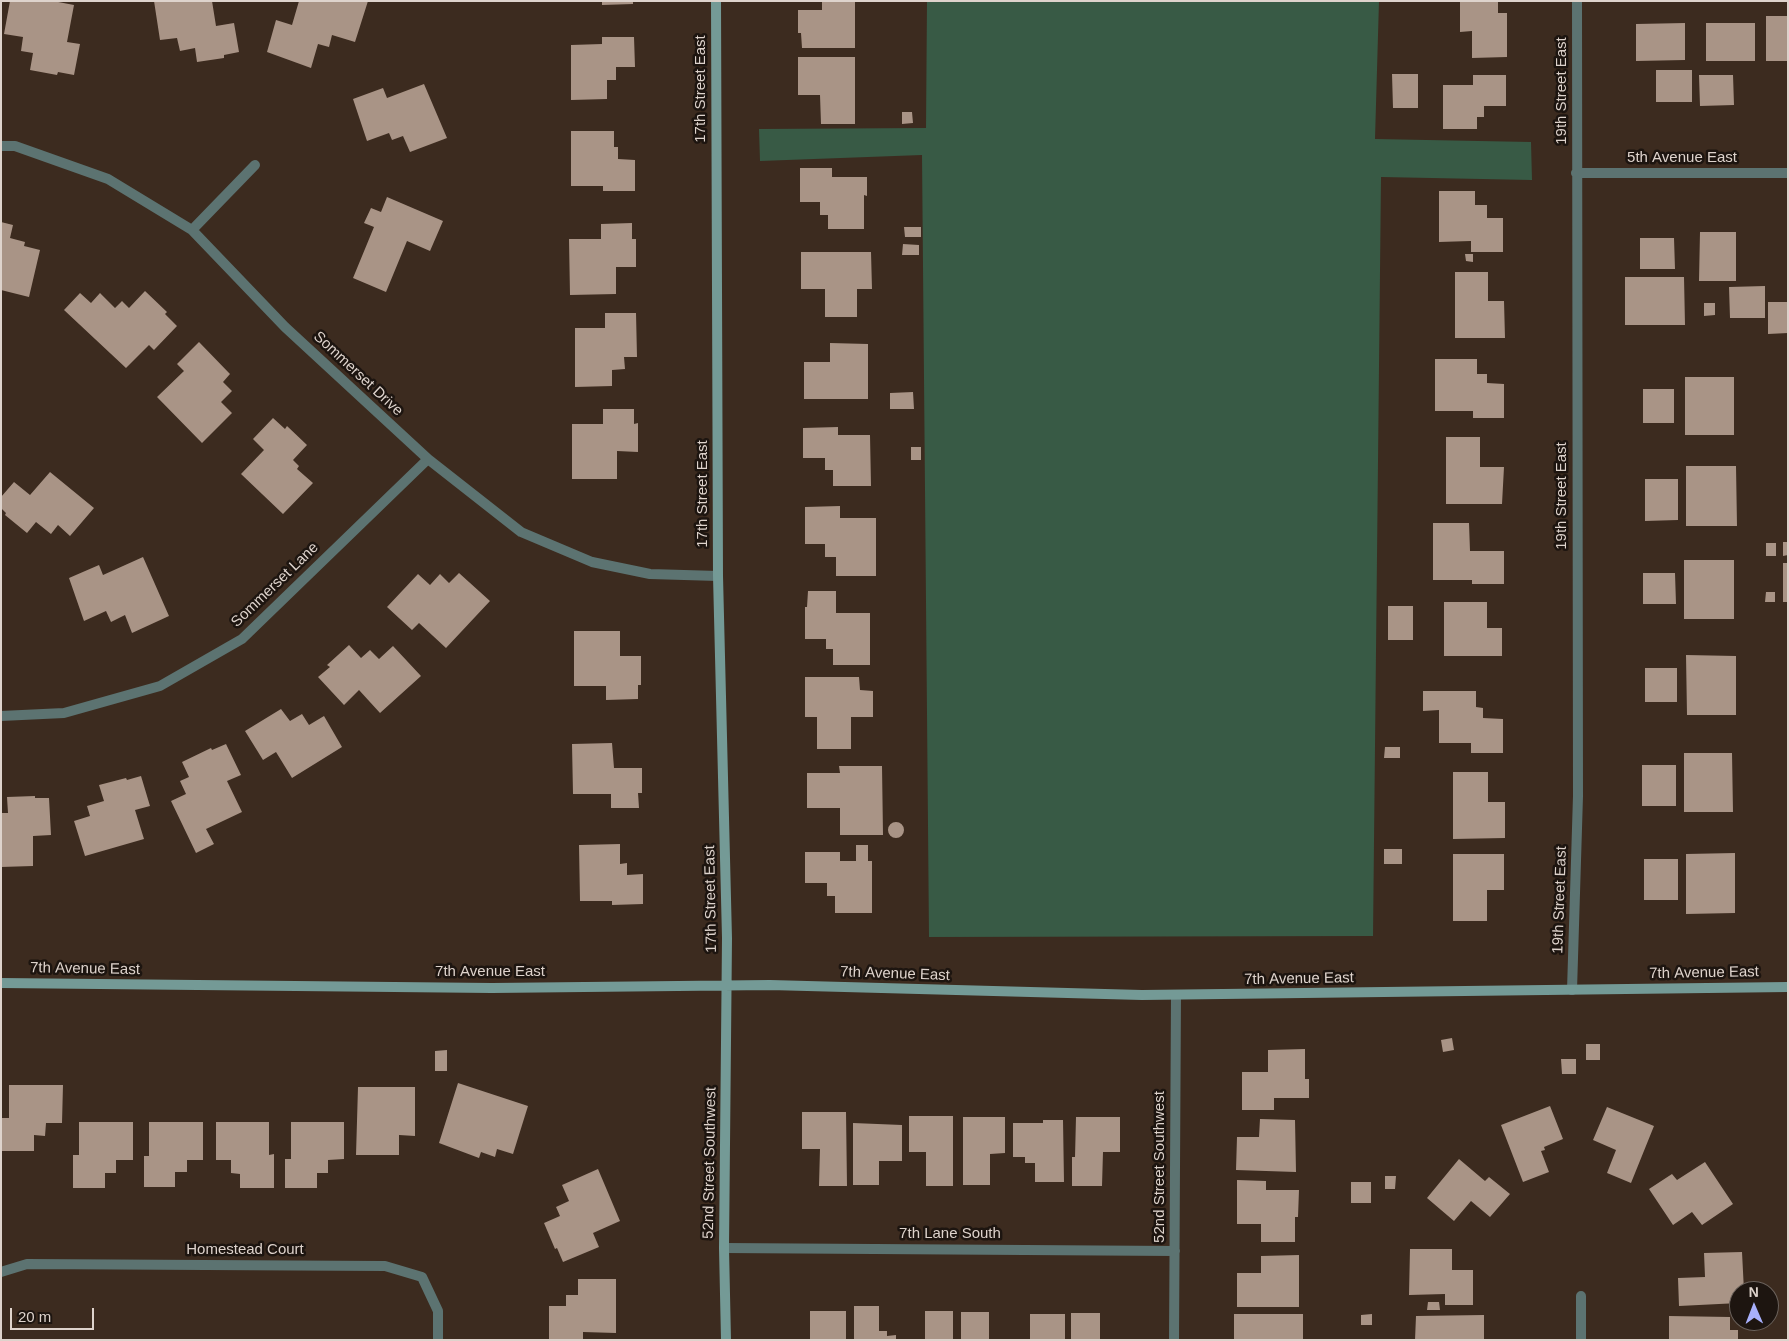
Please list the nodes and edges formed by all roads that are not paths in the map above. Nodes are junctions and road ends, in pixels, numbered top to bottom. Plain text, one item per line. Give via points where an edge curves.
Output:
1 (716, 1) edge
2 (1577, 1) edge
3 (1, 146) edge
4 (255, 165) dead end
5 (1576, 173) junction
6 (1788, 173) edge
7 (192, 230) junction
8 (428, 459) junction
9 (718, 576) junction
10 (1, 716) edge
11 (1, 983) edge
12 (727, 986) junction
13 (1788, 988) edge
14 (1572, 990) junction
15 (1176, 995) junction
16 (724, 1248) junction
17 (1174, 1251) junction
18 (1, 1272) edge
19 (1581, 1296) dead end
20 (438, 1340) edge
21 (726, 1340) edge
22 (1174, 1340) edge
23 (1581, 1340) edge

1 - 9 street, 17th Street East
2 - 5 street, 19th Street East
3 - 7 street, Sommerset Drive via 15,146 108,179
4 - 7 street
5 - 6 street, 5th Avenue East
5 - 14 street, 19th Street East via 1578,796
7 - 8 street, Sommerset Drive via 285,327
8 - 9 street, Sommerset Drive via 521,532 592,562 650,574
8 - 10 street, Sommerset Lane via 242,638 160,686 64,713
9 - 12 street, 17th Street East
11 - 12 street, 7th Avenue East via 492,988
12 - 15 street, 7th Avenue East
12 - 16 street, 52nd Street Southwest
13 - 14 street, 7th Avenue East
14 - 15 street, 7th Avenue East
15 - 17 street, 52nd Street Southwest
16 - 17 street, 7th Lane South
16 - 21 street, 52nd Street Southwest
17 - 22 street, 52nd Street Southwest
18 - 20 street, Homestead Court via 27,1264 385,1266 422,1277 438,1311
19 - 23 street

